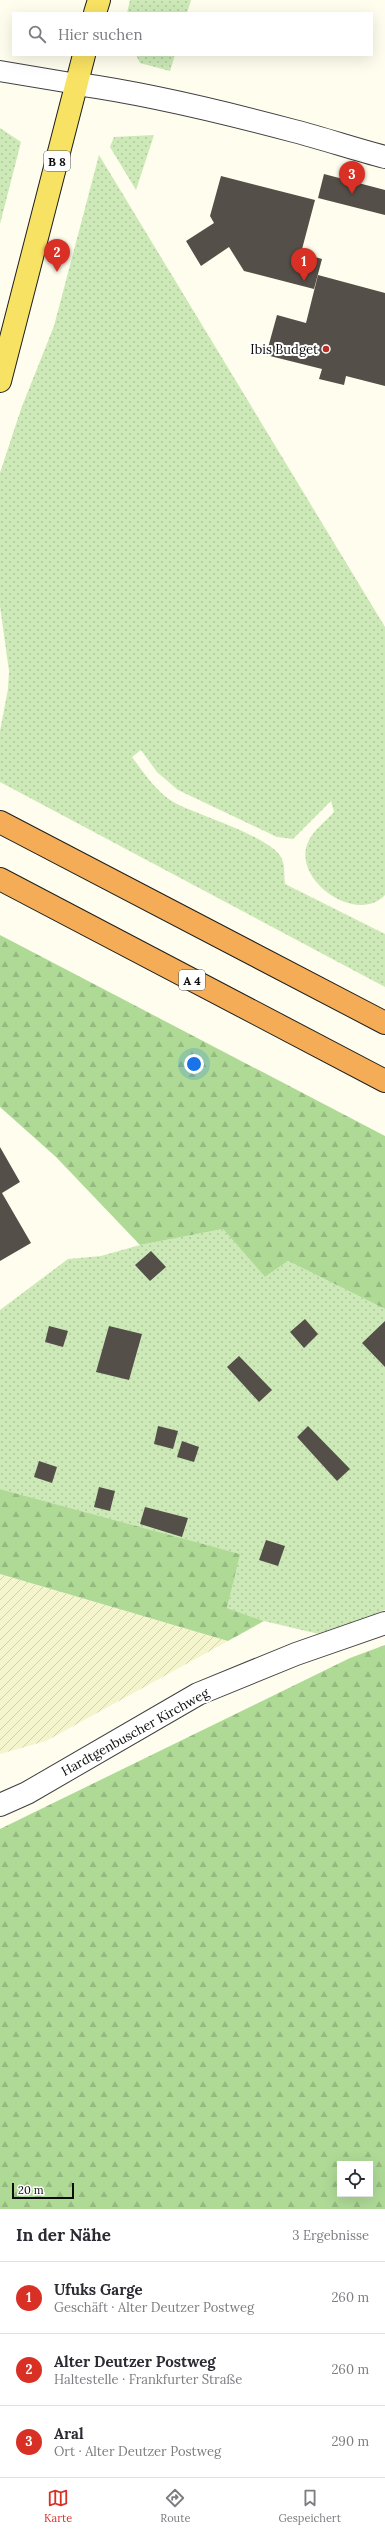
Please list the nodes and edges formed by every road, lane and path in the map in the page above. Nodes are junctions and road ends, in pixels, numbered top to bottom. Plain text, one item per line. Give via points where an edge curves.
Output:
1 (99, 0) edge
2 (95, 12) edge
3 (84, 56) edge
4 (0, 71) edge
5 (77, 84) junction
6 (385, 157) edge
7 (0, 381) edge
8 (0, 822) edge
9 (0, 879) edge
10 (385, 1023) edge
11 (385, 1081) edge
12 (385, 1623) edge
13 (0, 1805) edge

1 - 2 main road
3 - 5 main road, B 8
4 - 5 street
5 - 6 street via 220,112
5 - 7 main road, B 8
8 - 10 highway
9 - 11 highway, A 4
12 - 13 street, Hardtgenbuscher Kirchweg via 296,1654 198,1694 27,1793

